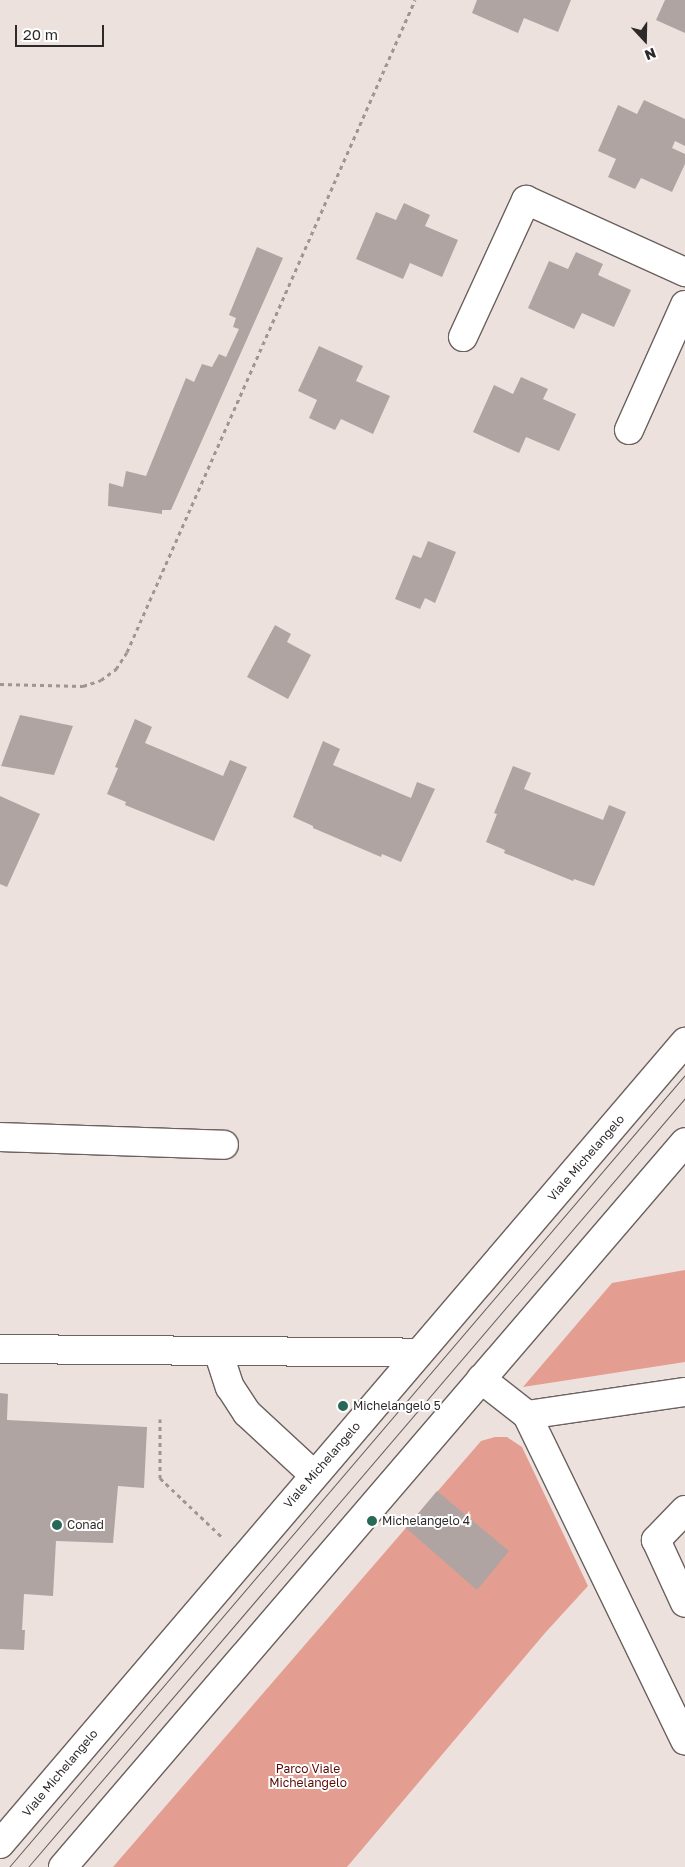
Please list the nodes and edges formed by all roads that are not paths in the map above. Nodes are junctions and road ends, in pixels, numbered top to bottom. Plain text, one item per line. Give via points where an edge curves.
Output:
1 (685, 272) edge
2 (685, 304) edge
3 (463, 337) dead end
4 (629, 430) dead end
5 (685, 1042) edge
6 (0, 1137) edge
7 (685, 1142) edge
8 (224, 1145) dead end
9 (0, 1349) edge
10 (218, 1351) junction
11 (418, 1353) junction
12 (481, 1379) junction
13 (685, 1392) edge
14 (527, 1415) junction
15 (314, 1475) junction
16 (685, 1510) edge
17 (685, 1603) edge
18 (685, 1741) edge
19 (0, 1844) edge
20 (63, 1867) edge

1 - 3 street via 526,200
2 - 4 street
5 - 11 street, Viale Michelangelo
6 - 8 street
7 - 12 street
9 - 10 street
10 - 11 street
10 - 15 street via 230,1387 247,1413
11 - 15 street, Viale Michelangelo
12 - 14 street
12 - 20 street
13 - 14 street
14 - 18 street
15 - 19 street, Viale Michelangelo
16 - 17 street via 656,1540

